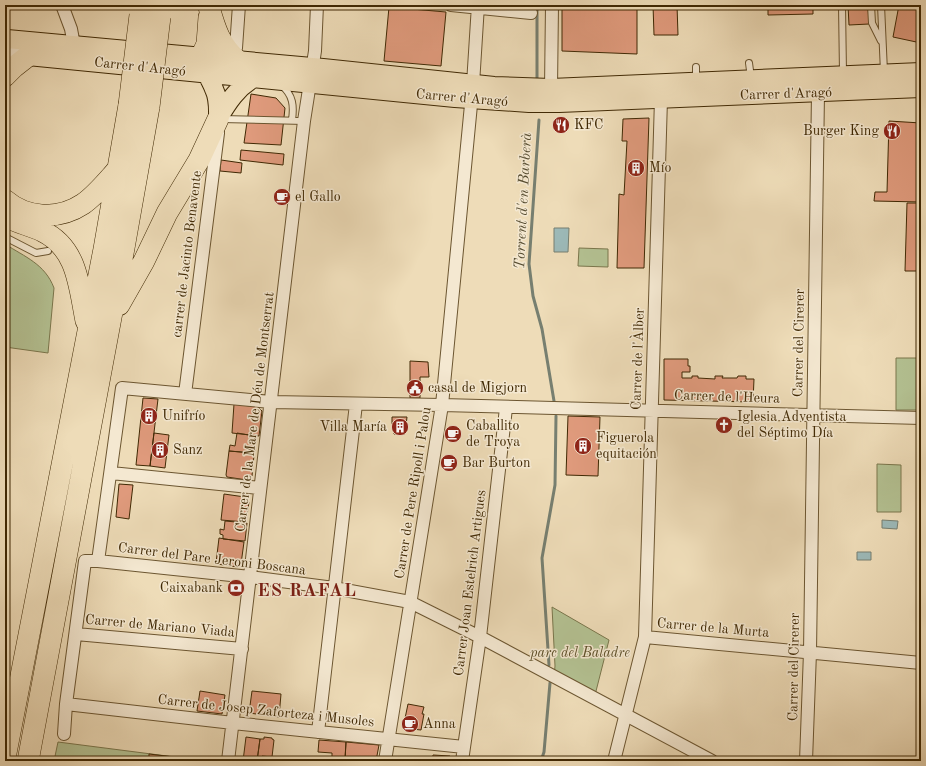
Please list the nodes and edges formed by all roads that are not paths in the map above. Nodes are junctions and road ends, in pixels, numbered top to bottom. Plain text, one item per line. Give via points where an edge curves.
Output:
1 (62, 5) edge
2 (239, 5) edge
3 (317, 5) edge
4 (450, 5) edge
5 (552, 5) edge
6 (842, 5) edge
7 (871, 5) edge
8 (881, 5) edge
9 (209, 6) edge
10 (478, 6) edge
11 (140, 10) edge
12 (161, 11) edge
13 (531, 12) dead end
14 (5, 42) edge
15 (883, 44) junction
16 (74, 45) junction
17 (237, 55) junction
18 (28, 56) junction
19 (198, 68) junction
20 (921, 72) edge
21 (884, 74) junction
22 (311, 75) junction
23 (5, 76) edge
24 (843, 76) junction
25 (808, 77) junction
26 (254, 78) junction
27 (272, 80) junction
28 (551, 88) junction
29 (921, 88) edge
30 (664, 91) junction
31 (472, 92) junction
32 (818, 93) junction
33 (218, 119) junction
34 (298, 120) junction
35 (118, 169) junction
36 (5, 200) edge
37 (5, 216) edge
38 (5, 237) edge
39 (48, 251) dead end
40 (110, 322) junction
41 (88, 332) junction
42 (185, 394) junction
43 (271, 402) junction
44 (356, 404) junction
45 (442, 405) junction
46 (506, 408) junction
47 (652, 410) junction
48 (813, 415) junction
49 (921, 418) edge
50 (110, 473) junction
51 (260, 488) junction
52 (98, 561) junction
53 (250, 577) junction
54 (334, 588) junction
55 (410, 602) junction
56 (76, 634) junction
57 (480, 637) junction
58 (645, 638) junction
59 (242, 649) junction
60 (810, 652) junction
61 (921, 663) edge
62 (66, 704) junction
63 (625, 715) junction
64 (233, 723) junction
65 (318, 732) junction
66 (64, 734) dead end
67 (388, 740) junction
68 (464, 746) junction
69 (5, 758) edge
70 (28, 761) edge
71 (228, 761) edge
72 (385, 761) edge
73 (462, 761) edge
74 (614, 761) edge
75 (712, 761) edge
76 (806, 761) edge

1 - 16 street
2 - 17 street
3 - 22 street, Carrer de la Mare de Déu de Montserrat
4 - 10 street
5 - 28 street
6 - 24 lane
7 - 15 lane via 872,23
8 - 15 lane
9 - 17 highway via 223,45
9 - 19 highway via 209,38
10 - 13 street
10 - 31 street, Carrer de Pere Ripoll i Palou
11 - 35 highway, bridge via 129,105
12 - 40 highway, bridge via 149,107
14 - 16 main road, Carrer d'Aragó
14 - 18 main road, Carrer d'Aragó
15 - 21 lane
16 - 19 main road, Carrer d'Aragó
17 - 19 main road, Carrer d'Aragó
17 - 22 main road, Carrer d'Aragó
18 - 19 main road, Carrer d'Aragó
18 - 23 highway
19 - 26 main road, Carrer d'Aragó
19 - 33 main road via 215,90
20 - 21 main road, Carrer d'Aragó
21 - 24 main road, Carrer d'Aragó
22 - 27 main road, Carrer d'Aragó
22 - 31 main road, Carrer d'Aragó
22 - 34 street, Carrer de la Mare de Déu de Montserrat
24 - 25 main road, Carrer d'Aragó
25 - 30 main road, Carrer d'Aragó via 750,71 696,74
25 - 32 main road via 816,86
26 - 27 main road, Carrer d'Aragó
26 - 33 main road via 234,94
27 - 34 lane via 286,89 290,95
28 - 30 main road, Carrer d'Aragó
28 - 31 main road, Carrer d'Aragó via 494,86
29 - 32 main road, Carrer d'Aragó
30 - 31 main road, Carrer d'Aragó via 529,104
30 - 32 main road, Carrer d'Aragó
30 - 47 street, Carrer de l'Àlber
31 - 45 street, Carrer de Pere Ripoll i Palou
32 - 48 street, Carrer del Cirerer
33 - 34 lane
33 - 40 highway via 199,160 167,213
33 - 42 street, carrer de Jacinto Benavente via 218,136
34 - 43 street, Carrer de la Mare de Déu de Montserrat
35 - 36 highway via 83,203 65,213 33,214 12,206
35 - 41 highway
37 - 41 highway via 47,234 67,251 76,270
38 - 39 lane via 36,253
40 - 70 highway
41 - 69 highway
42 - 43 street, Carrer de l'Heura
42 - 50 street via 122,388
43 - 44 street, Carrer de l'Heura
43 - 51 street, Carrer de la Mare de Déu de Montserrat
44 - 45 street, Carrer de l'Heura
44 - 54 street
45 - 46 street, Carrer de l'Heura
45 - 55 street, Carrer de Pere Ripoll i Palou
46 - 47 street, Carrer de l'Heura
46 - 57 street, Carrer Joan Estelrich Artigues
47 - 48 street, Carrer de l'Heura
47 - 58 street, Carrer de l'Àlber
48 - 49 street, Carrer de l'Heura
48 - 60 street, Carrer del Cirerer
50 - 51 street
50 - 52 street
51 - 53 street, Carrer de la Mare de Déu de Montserrat
52 - 53 street, Carrer del Pare Jeroni Boscana
52 - 56 street via 85,561
53 - 54 street, Carrer del Pare Jeroni Boscana
53 - 59 street, Carrer de la Mare de Déu de Montserrat
54 - 55 street, Carrer del Pare Jeroni Boscana
54 - 65 street
55 - 57 street, Carrer del Pare Jeroni Boscana
55 - 67 street, Carrer de Pere Ripoll i Palou
56 - 59 street, Carrer de Mariano Viada
56 - 62 street
57 - 63 street, Carrer del Pare Jeroni Boscana
57 - 68 street, Carrer Joan Estelrich Artigues
58 - 60 street, Carrer de la Murta
58 - 63 street, Carrer de l'Àlber
59 - 64 street, Carrer de la Mare de Déu de Montserrat
60 - 61 street, Carrer de la Murta
60 - 76 street, Carrer del Cirerer
62 - 64 street, Carrer de Josep Zaforteza i Musoles
62 - 66 street
63 - 74 street, Carrer de l'Àlber
63 - 75 street, Carrer del Pare Jeroni Boscana
64 - 65 street, Carrer de Josep Zaforteza i Musoles
64 - 71 street, Carrer de la Mare de Déu de Montserrat
65 - 67 street, Carrer de Josep Zaforteza i Musoles
67 - 68 street, Carrer de Josep Zaforteza i Musoles
67 - 72 street, Carrer de Pere Ripoll i Palou
68 - 73 street, Carrer Joan Estelrich Artigues

